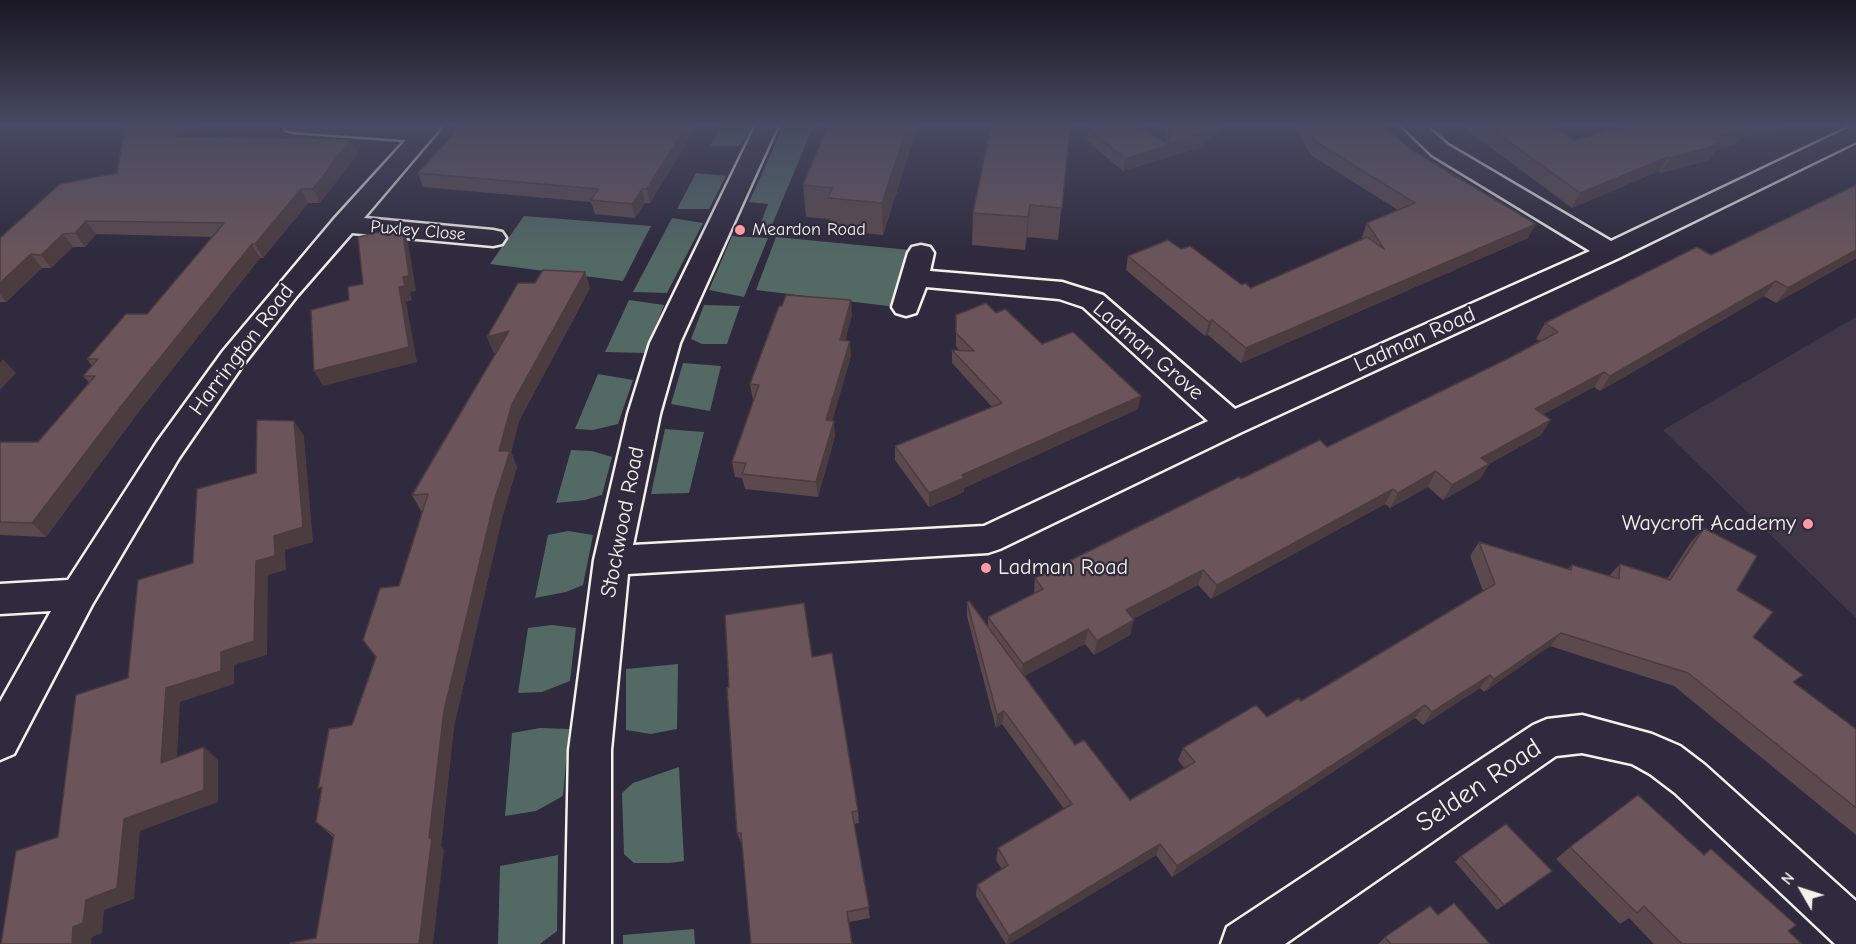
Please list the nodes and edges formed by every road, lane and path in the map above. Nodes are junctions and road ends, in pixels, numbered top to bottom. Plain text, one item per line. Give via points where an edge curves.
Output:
1 (392, 169) edge
2 (746, 169) edge
3 (1472, 169) edge
4 (1781, 169) edge
5 (343, 224) junction
6 (493, 238) dead end
7 (1610, 252) junction
8 (906, 307) dead end
9 (1231, 424) junction
10 (612, 560) junction
11 (79, 594) junction
12 (0, 599) edge
13 (0, 741) edge
14 (1856, 932) edge
15 (1246, 943) edge
16 (588, 944) edge

1 - 5 street, Harrington Road
2 - 10 street, Stockwood Road via 665,343 644,414
3 - 7 street
4 - 7 street, Ladman Road
5 - 6 street, Puxley Close
5 - 11 street, Harrington Road via 286,290 213,386 168,450
7 - 9 street, Ladman Road
8 - 9 street, Ladman Grove via 918,265 1079,295 1093,301
9 - 10 street, Ladman Road via 988,539
10 - 16 street, Stockwood Road via 590,750
11 - 12 street
11 - 13 street, Harrington Road
14 - 15 street, Selden Road via 1665,760 1638,747 1582,734 1546,738

